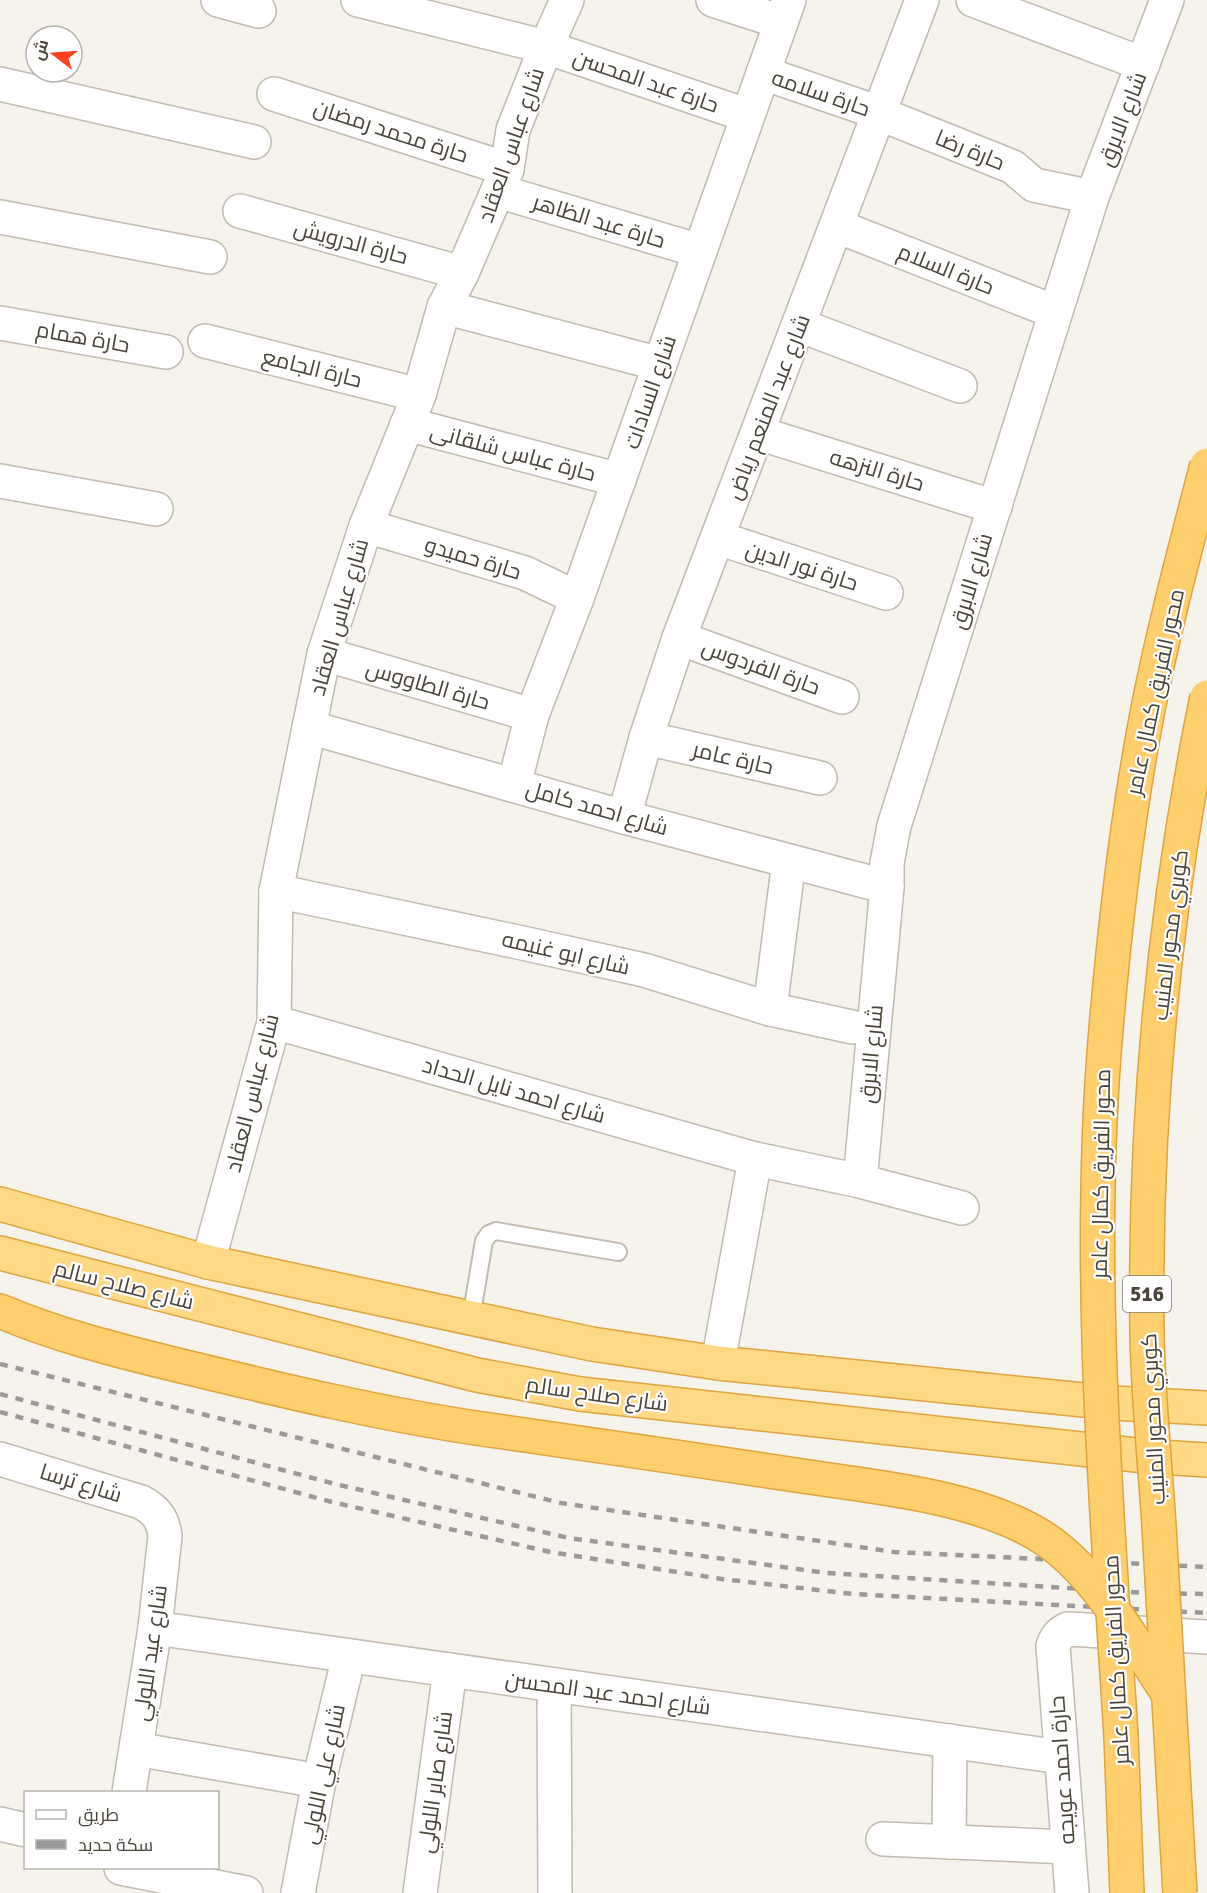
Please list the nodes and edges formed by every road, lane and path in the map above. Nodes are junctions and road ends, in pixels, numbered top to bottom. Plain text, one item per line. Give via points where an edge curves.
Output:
1 (218, 0) edge
2 (358, 0) edge
3 (567, 0) edge
4 (713, 0) edge
5 (922, 0) edge
6 (973, 0) edge
7 (1167, 0) edge
8 (785, 11) edge
9 (259, 12) dead end
10 (546, 47) junction
11 (1143, 64) junction
12 (763, 73) junction
13 (0, 84) edge
14 (274, 94) dead end
15 (880, 114) junction
16 (746, 116) junction
17 (254, 142) dead end
18 (503, 180) junction
19 (1092, 197) junction
20 (240, 211) dead end
21 (0, 218) edge
22 (837, 226) junction
23 (700, 251) junction
24 (210, 257) dead end
25 (462, 273) junction
26 (444, 307) junction
27 (1055, 312) junction
28 (0, 323) edge
29 (799, 325) junction
30 (206, 341) dead end
31 (166, 352) dead end
32 (660, 364) junction
33 (960, 386) dead end
34 (413, 409) junction
35 (758, 432) junction
36 (1207, 465) edge
37 (619, 480) junction
38 (0, 481) edge
39 (995, 507) junction
40 (156, 509) dead end
41 (366, 526) junction
42 (718, 538) junction
43 (886, 593) dead end
44 (577, 598) junction
45 (679, 638) junction
46 (324, 654) junction
47 (842, 697) dead end
48 (1207, 697) edge
49 (532, 715) junction
50 (309, 727) junction
51 (646, 738) junction
52 (820, 778) dead end
53 (514, 784) junction
54 (624, 817) junction
55 (789, 861) junction
56 (887, 887) junction
57 (276, 891) junction
58 (770, 1009) junction
59 (274, 1022) junction
60 (852, 1027) dead end
61 (755, 1159) junction
62 (860, 1181) junction
63 (0, 1204) edge
64 (962, 1208) dead end
65 (618, 1252) dead end
66 (0, 1253) edge
67 (208, 1262) junction
68 (0, 1311) edge
69 (471, 1318) junction
70 (592, 1344) junction
71 (718, 1363) junction
72 (580, 1394) junction
73 (1207, 1408) edge
74 (0, 1459) edge
75 (1207, 1460) edge
76 (158, 1515) joint
77 (155, 1628) junction
78 (1207, 1637) edge
79 (349, 1656) junction
80 (450, 1670) junction
81 (554, 1685) junction
82 (1169, 1695) junction
83 (950, 1741) junction
84 (136, 1749) junction
85 (1061, 1757) junction
86 (319, 1780) junction
87 (129, 1791) edge
88 (0, 1824) edge
89 (24, 1830) edge
90 (883, 1839) dead end
91 (948, 1842) junction
92 (1068, 1847) junction
93 (119, 1869) edge
94 (124, 1869) edge
95 (113, 1893) edge
96 (246, 1893) edge
97 (298, 1893) edge
98 (420, 1893) edge
99 (555, 1893) edge
100 (1072, 1893) edge
101 (1127, 1893) edge
102 (1180, 1893) edge

1 - 9 street
2 - 10 street, حارة عبد المحسن
3 - 10 street, شارع عباس العقاد
4 - 8 street
5 - 15 street, شارع عبد المنعم رياض
6 - 11 street
7 - 11 street, شارع الابرق
8 - 12 street, شارع السادات
10 - 16 street, حارة عبد المحسن
10 - 18 street, شارع عباس العقاد via 513,130
11 - 19 street, شارع الابرق
12 - 15 street, حارة سلامه
12 - 16 street, شارع السادات
13 - 17 street
14 - 18 street, حارة محمد رمضان
15 - 19 street, حارة رضا via 1013,167 1034,185
15 - 22 street, شارع عبد المنعم رياض
16 - 23 street, شارع السادات
18 - 23 street, حارة عبد الظاهر
18 - 25 street, شارع عباس العقاد
19 - 27 street, شارع الابرق
20 - 25 street, حارة الدرويش
21 - 24 street
22 - 27 street, حارة السلام
22 - 29 street, شارع عبد المنعم رياض
23 - 32 street, شارع السادات
25 - 26 street, شارع عباس العقاد
26 - 32 street
26 - 34 street, شارع عباس العقاد
27 - 39 street, شارع الابرق
28 - 31 street, حارة همام
29 - 33 street
29 - 35 street, شارع عبد المنعم رياض
30 - 34 street, حارة الجامع
32 - 37 street, شارع السادات
34 - 37 street, حارة عباس شلقانى
34 - 41 street, شارع عباس العقاد
35 - 39 street, حارة النزهه
35 - 42 street, شارع عبد المنعم رياض
36 - 101 highway, محور الفريق كمال عامر, bridge via 1148,708 1117,916 1104,1056 1099,1281 1105,1482 1122,1736
37 - 44 street, شارع السادات
38 - 40 street
39 - 56 street, شارع الابرق via 894,826
41 - 44 street, حارة حميدو via 525,573
41 - 46 street, شارع عباس العقاد
42 - 43 street, حارة نور الدين
42 - 45 street, شارع عبد المنعم رياض
44 - 49 street, شارع السادات
45 - 47 street, حارة الفردوس
45 - 51 street, شارع عبد المنعم رياض
46 - 49 street, حارة الطاووس
46 - 50 street, شارع عباس العقاد
48 - 82 highway, كوبري محور المنيب / 516, bridge via 1180,844 1167,947 1157,1044 1147,1239 1147,1336
49 - 53 street, شارع السادات
50 - 53 street, شارع احمد كامل
50 - 57 street, شارع عباس العقاد
51 - 52 street, حارة عامر
51 - 54 street, شارع عبد المنعم رياض
53 - 54 street, شارع احمد كامل
54 - 55 street, شارع احمد كامل
55 - 56 street, شارع احمد كامل
55 - 58 street
56 - 62 street, شارع الابرق
57 - 58 street, شارع ابو غنيمه via 644,970
57 - 59 street, شارع عباس العقاد
58 - 60 street, شارع ابو غنيمه
59 - 61 street, شارع احمد نايل الحداد
59 - 67 street, شارع عباس العقاد
61 - 62 street, شارع احمد نايل الحداد
61 - 71 street
62 - 64 street, شارع احمد نايل الحداد
63 - 67 highway, شارع صلاح سالم
65 - 69 lane via 504,1231 489,1234 482,1249
66 - 72 highway, شارع صلاح سالم via 477,1375
67 - 69 highway, شارع صلاح سالم
68 - 82 highway, bridge via 94,1344 390,1413 891,1490 964,1505 1024,1527 1073,1563 1097,1588
69 - 70 highway, شارع صلاح سالم
70 - 71 highway, شارع صلاح سالم
70 - 72 highway
71 - 73 highway, شارع صلاح سالم via 1113,1403
72 - 75 highway, شارع صلاح سالم
74 - 76 street, شارع ترسا via 141,1502
76 - 77 street, شارع عيد اللولي via 165,1536
77 - 79 street, شارع احمد عبد المحسن
77 - 84 street, شارع عيد اللولي
78 - 85 street, حارة احمد عويجه via 1068,1629 1058,1635 1053,1646
79 - 80 street, شارع احمد عبد المحسن
79 - 86 street, شارع علي اللولي
80 - 81 street, شارع احمد عبد المحسن
80 - 98 street, شارع صابر اللولي
81 - 83 street, شارع احمد عبد المحسن
81 - 99 street
82 - 102 highway, كوبري محور المنيب / 516, bridge
83 - 85 street, شارع احمد عبد المحسن
83 - 91 street
84 - 86 street
84 - 87 street, شارع عيد اللولي
85 - 92 street, حارة احمد عويجه
86 - 97 street, شارع علي اللولي
88 - 89 street
90 - 91 street
91 - 92 street
92 - 100 street, حارة احمد عويجه
93 - 95 street
94 - 96 street

